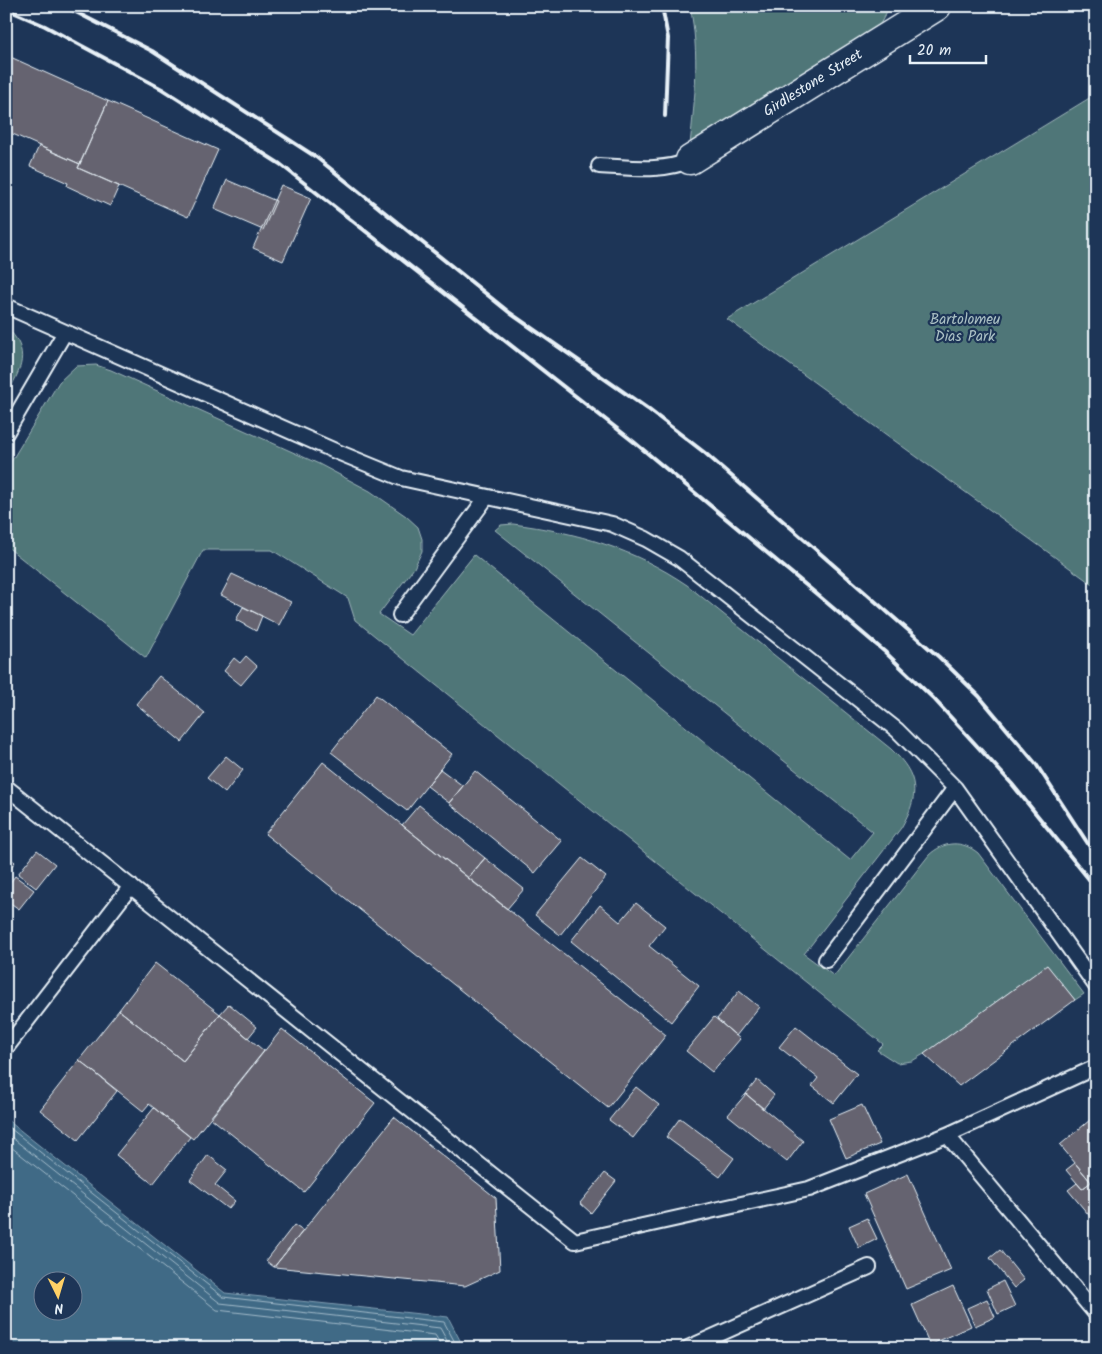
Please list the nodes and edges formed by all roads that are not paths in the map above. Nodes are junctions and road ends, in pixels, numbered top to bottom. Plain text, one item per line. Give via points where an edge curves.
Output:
1 (937, 6) edge
2 (690, 160) joint
3 (599, 166) dead end
4 (6, 306) edge
5 (65, 332) junction
6 (6, 433) edge
7 (486, 498) junction
8 (400, 614) dead end
9 (6, 786) edge
10 (955, 788) junction
11 (131, 886) junction
12 (826, 960) dead end
13 (1096, 986) edge
14 (6, 1048) edge
15 (1096, 1067) edge
16 (947, 1135) junction
17 (870, 1267) dead end
18 (1096, 1314) edge
19 (688, 1348) edge

1 - 2 street, Girdlestone Street
2 - 3 lane via 650,168
4 - 5 lane
5 - 6 lane
5 - 7 lane via 384,471
7 - 8 lane
7 - 10 lane via 612,524 679,558 897,730
9 - 11 lane
10 - 12 lane
10 - 13 lane
11 - 14 lane
11 - 16 lane via 574,1241 809,1189
15 - 16 lane
16 - 18 lane
17 - 19 lane

